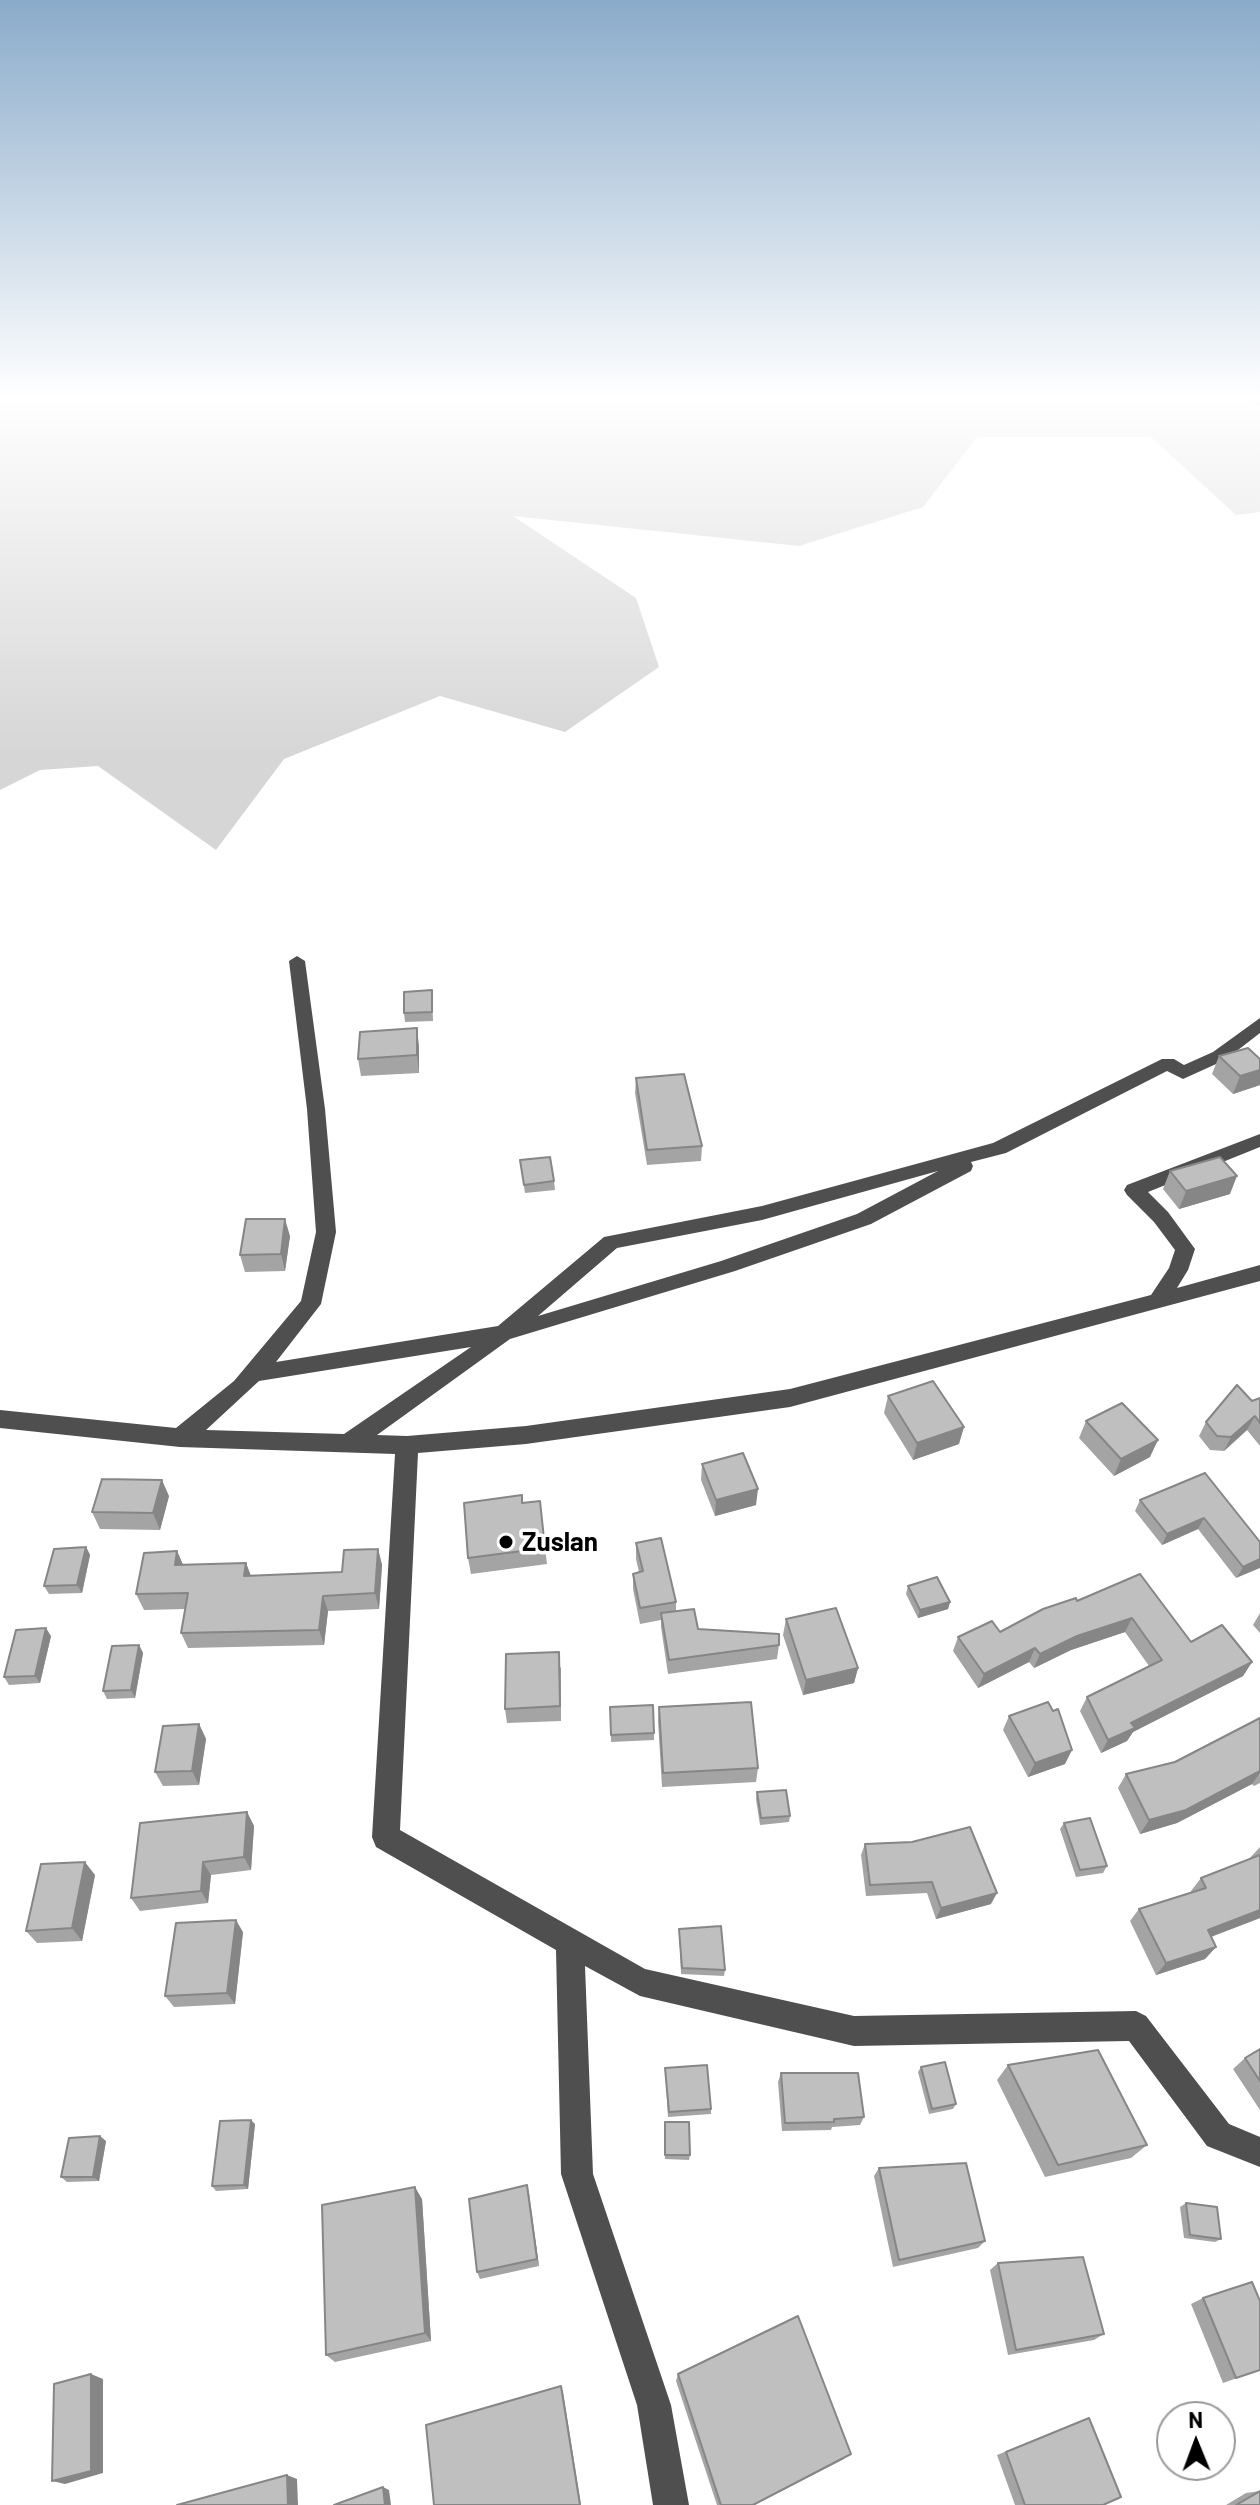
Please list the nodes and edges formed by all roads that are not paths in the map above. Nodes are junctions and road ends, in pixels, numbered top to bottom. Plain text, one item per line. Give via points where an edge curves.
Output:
1 (297, 961) dead end
2 (1260, 1024) edge
3 (1260, 1140) edge
4 (999, 1148) junction
5 (1260, 1273) edge
6 (1157, 1302) junction
7 (504, 1333) junction
8 (252, 1374) junction
9 (0, 1419) edge
10 (180, 1438) junction
11 (348, 1443) junction
12 (407, 1445) junction
13 (570, 1942) junction
14 (1260, 2152) edge
15 (671, 2505) edge

1 - 8 street via 326,1232 311,1304
2 - 4 street via 1219,1056 1183,1073 1168,1063
3 - 6 street via 1134,1190 1185,1249
4 - 7 street via 864,1219 636,1296
4 - 7 street via 762,1213 611,1242
5 - 6 street
6 - 12 street via 790,1398 526,1435
7 - 8 street
7 - 11 street
8 - 10 street
9 - 10 street
10 - 11 street
11 - 12 street
12 - 13 street via 386,1837
13 - 14 street via 640,1982 854,2031 1136,2026 1218,2135
13 - 15 street via 577,2174 654,2405

